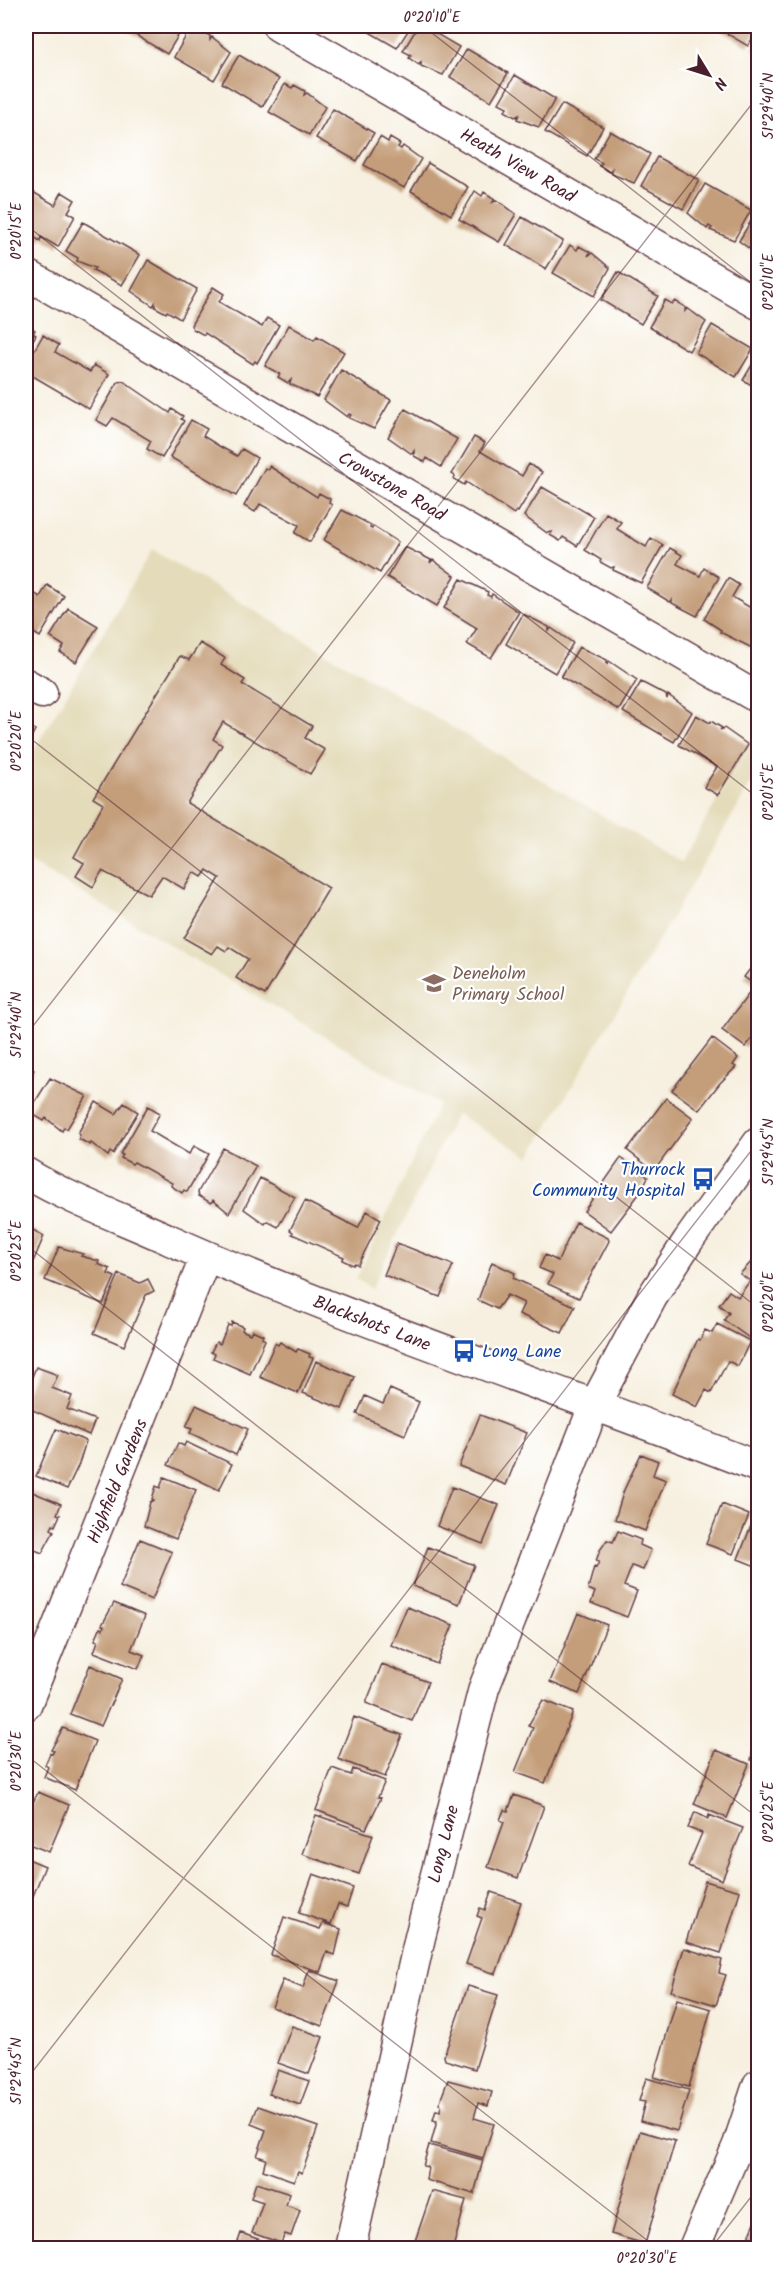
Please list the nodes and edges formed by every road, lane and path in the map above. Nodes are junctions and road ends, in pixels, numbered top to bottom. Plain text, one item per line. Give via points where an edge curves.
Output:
1 (278, 26) edge
2 (26, 274) edge
3 (759, 304) edge
4 (759, 698) edge
5 (759, 1143) edge
6 (26, 1173) edge
7 (206, 1256) junction
8 (594, 1406) junction
9 (759, 1467) edge
10 (26, 1705) edge
11 (759, 2085) edge
12 (748, 2149) edge
13 (350, 2248) edge
14 (694, 2248) edge

1 - 3 street, Heath View Road
2 - 4 street, Crowstone Road
5 - 8 street, Long Lane via 652,1298
6 - 7 street, Blackshots Lane
7 - 8 street, Blackshots Lane via 377,1326
7 - 10 street, Highfield Gardens
8 - 9 street, Blackshots Lane
8 - 13 street, Long Lane via 484,1688 420,1937
11 - 12 street
12 - 14 street

